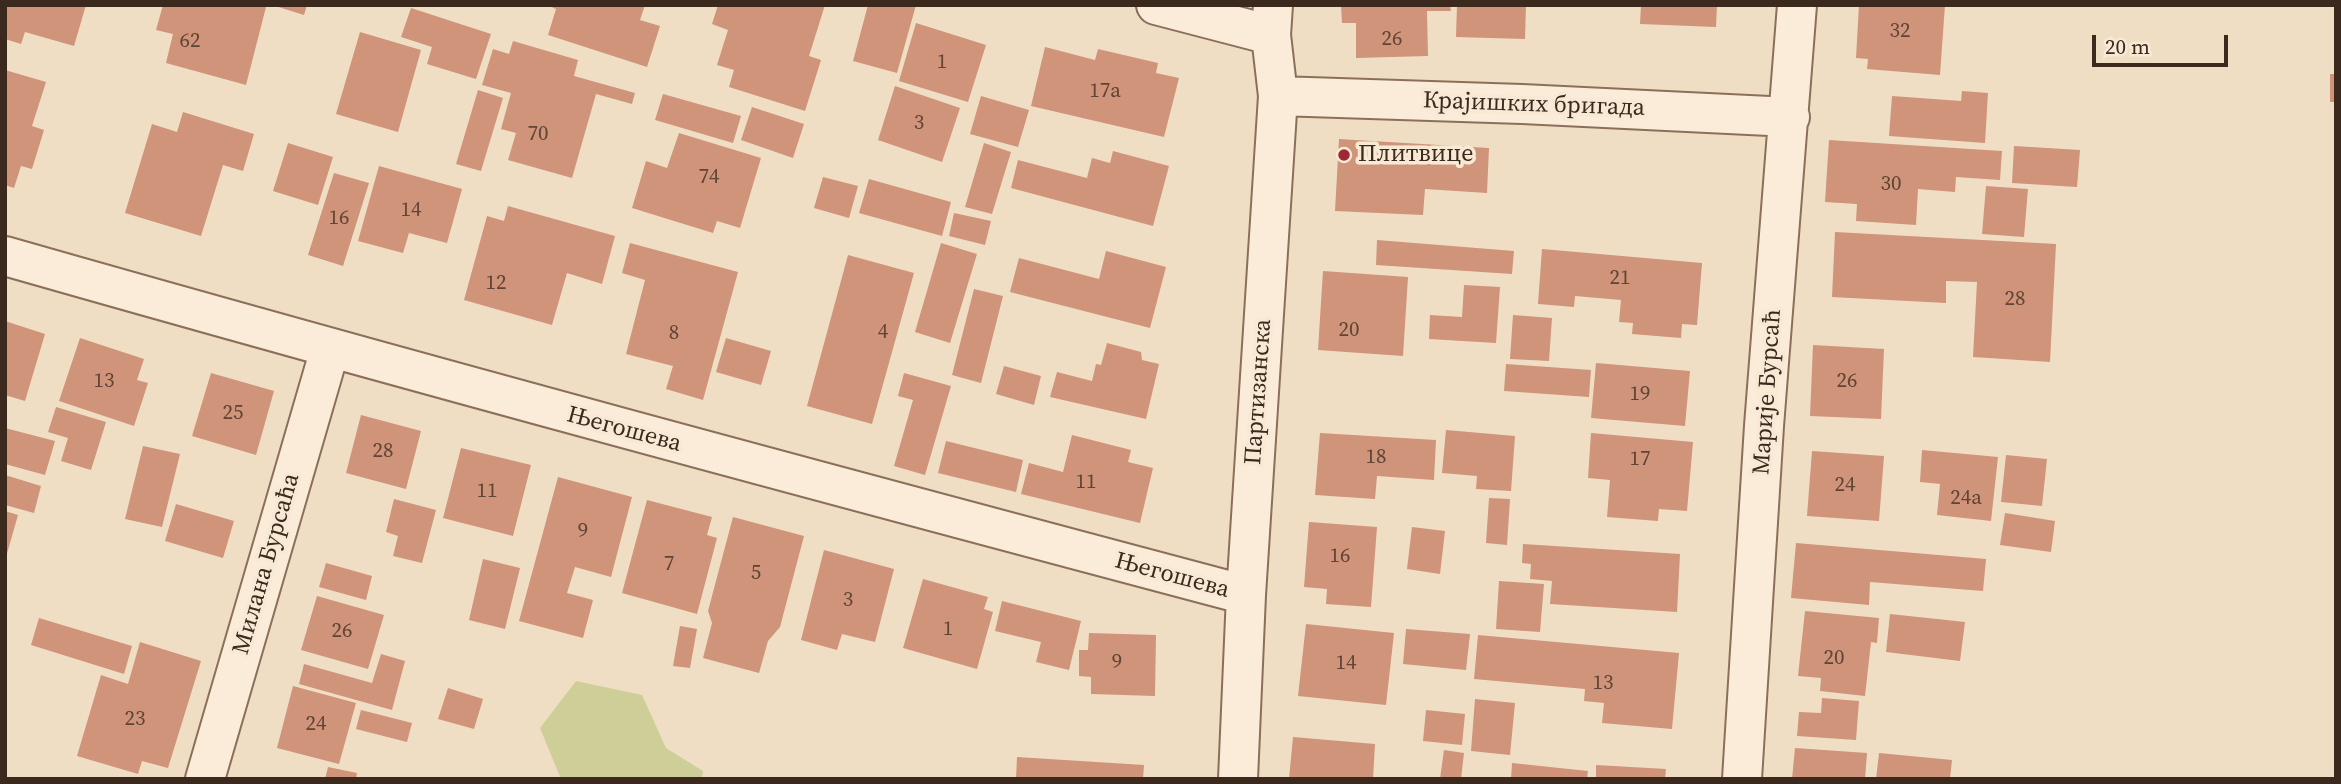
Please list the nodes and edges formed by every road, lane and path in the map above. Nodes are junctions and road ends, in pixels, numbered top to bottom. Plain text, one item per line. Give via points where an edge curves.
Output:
1 (1156, 5) edge
2 (1797, 5) edge
3 (1272, 20) edge
4 (1278, 96) junction
5 (1790, 117) junction
6 (5, 256) edge
7 (330, 349) junction
8 (1246, 595) junction
9 (205, 779) edge
10 (1238, 779) edge
11 (1742, 779) edge

1 - 3 street
2 - 5 street, Марије Бурсаћ
3 - 4 street, Партизанска
4 - 5 street, Крајишких бригада
4 - 8 street, Партизанска
5 - 11 street, Марије Бурсаћ via 1764,426
6 - 7 street, Његошева
7 - 8 street, Његошева
7 - 9 street, Милана Бурсаћа
8 - 10 street, Партизанска

